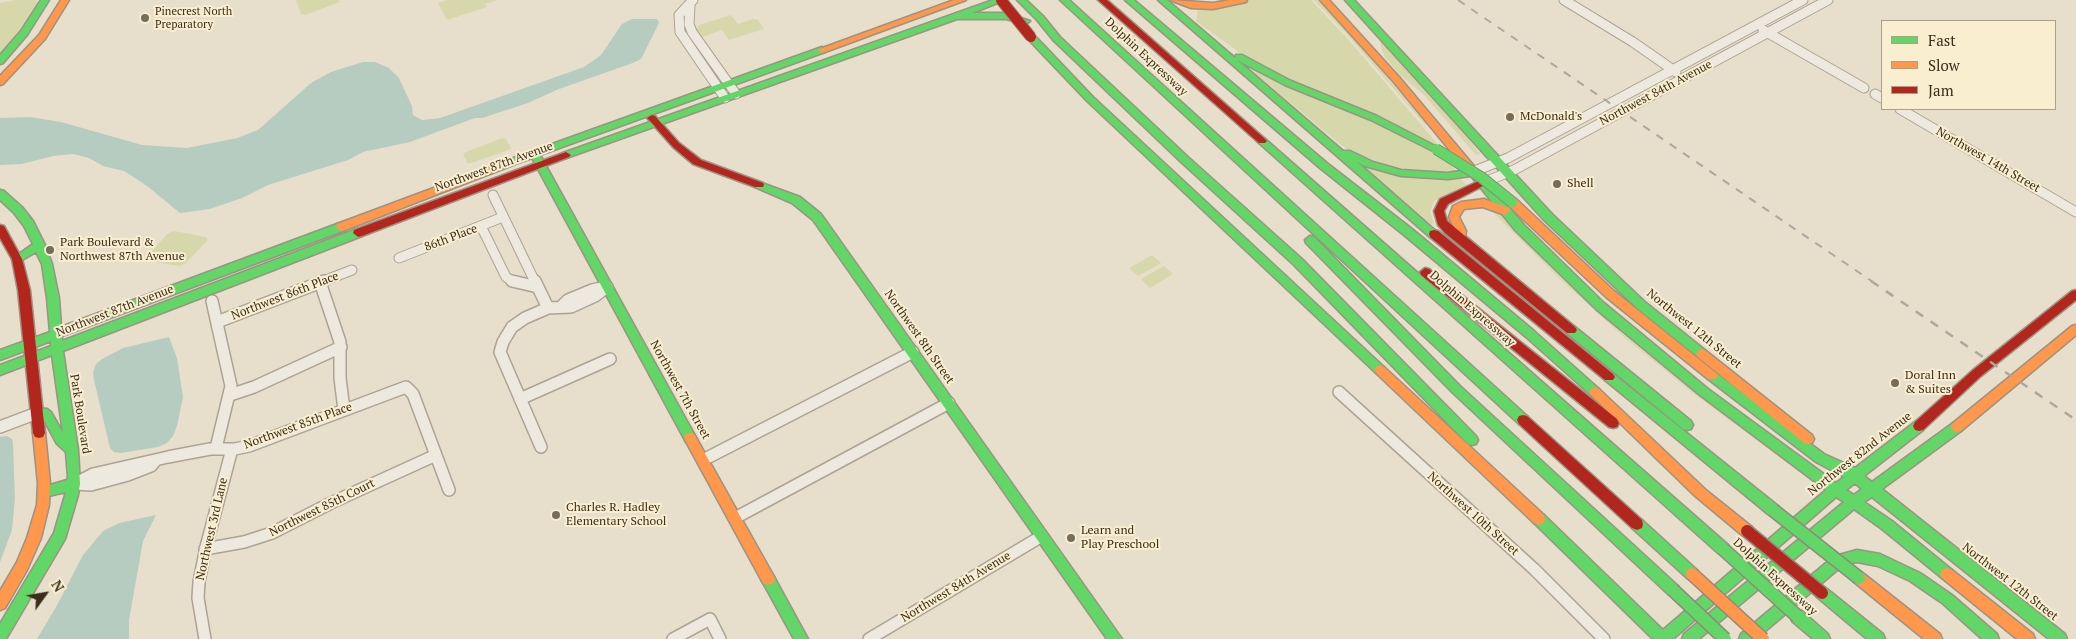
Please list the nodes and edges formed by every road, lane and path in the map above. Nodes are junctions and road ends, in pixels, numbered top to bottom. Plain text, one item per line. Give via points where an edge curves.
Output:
1 (44, 0) edge
2 (65, 0) edge
3 (962, 0) edge
4 (1001, 0) edge
5 (1021, 0) edge
6 (1064, 0) edge
7 (1102, 0) edge
8 (1129, 0) edge
9 (1162, 0) edge
10 (1174, 0) edge
11 (1243, 0) edge
12 (1324, 0) edge
13 (1349, 0) edge
14 (1564, 0) edge
15 (1803, 0) edge
16 (1824, 1) edge
17 (692, 3) edge
18 (952, 7) edge
19 (1756, 25) junction
20 (24, 33) junction
21 (45, 33) junction
22 (1768, 33) junction
23 (1203, 34) junction
24 (1382, 35) junction
25 (1057, 38) junction
26 (1361, 39) junction
27 (10, 50) junction
28 (0, 63) edge
29 (17, 66) junction
30 (1673, 70) junction
31 (1685, 77) junction
32 (1, 81) edge
33 (1864, 88) dead end
34 (727, 91) junction
35 (1251, 106) junction
36 (1902, 110) edge
37 (648, 114) junction
38 (656, 122) junction
39 (1312, 131) junction
40 (1278, 155) junction
41 (537, 160) junction
42 (1498, 162) junction
43 (1244, 165) junction
44 (1472, 172) junction
45 (1508, 173) junction
46 (1481, 183) junction
47 (0, 194) edge
48 (492, 195) dead end
49 (1504, 211) junction
50 (2076, 212) edge
51 (503, 217) junction
52 (481, 226) junction
53 (0, 229) edge
54 (1460, 239) junction
55 (40, 245) junction
56 (1461, 257) junction
57 (399, 258) dead end
58 (17, 259) junction
59 (1298, 262) junction
60 (352, 270) dead end
61 (216, 274) junction
62 (320, 282) junction
63 (219, 287) junction
64 (538, 287) junction
65 (607, 287) junction
66 (2076, 294) edge
67 (212, 301) dead end
68 (548, 308) junction
69 (217, 322) junction
70 (2076, 329) edge
71 (56, 334) junction
72 (30, 344) junction
73 (341, 347) junction
74 (57, 348) junction
75 (913, 352) junction
76 (0, 356) edge
77 (31, 358) junction
78 (610, 359) dead end
79 (0, 370) edge
80 (1456, 389) junction
81 (1339, 392) dead end
82 (230, 394) junction
83 (520, 399) junction
84 (949, 403) junction
85 (344, 410) junction
86 (36, 412) junction
87 (0, 427) edge
88 (541, 447) dead end
89 (216, 448) junction
90 (232, 449) junction
91 (72, 450) junction
92 (436, 455) junction
93 (703, 460) junction
94 (1856, 477) junction
95 (74, 484) junction
96 (448, 490) dead end
97 (1836, 490) junction
98 (1872, 490) junction
99 (44, 492) junction
100 (1707, 499) junction
101 (1854, 503) junction
102 (1773, 510) junction
103 (734, 518) junction
104 (1548, 526) junction
105 (1042, 536) junction
106 (205, 549) junction
107 (0, 604) edge
108 (0, 638) edge
109 (205, 639) edge
110 (673, 639) edge
111 (720, 639) edge
112 (801, 639) edge
113 (869, 639) edge
114 (1115, 639) edge
115 (1604, 639) edge
116 (1663, 639) edge
117 (1689, 639) edge
118 (1725, 639) edge
119 (1746, 639) edge
120 (1764, 639) edge
121 (1823, 639) edge
122 (1878, 639) edge
123 (1935, 639) edge
124 (1992, 639) edge
125 (2028, 639) edge
126 (2060, 639) edge

1 - 20 main road
2 - 21 main road
3 - 18 main road, Northwest 87th Avenue
4 - 18 main road, Northwest 87th Avenue
4 - 104 main road, bridge via 1031,37 1101,110
5 - 25 main road
6 - 43 main road, Dolphin Expressway
7 - 40 main road, Dolphin Expressway
8 - 35 main road
9 - 23 main road
10 - 11 main road via 1213,6
12 - 26 main road
13 - 24 main road, Northwest 12th Street
14 - 30 street
15 - 19 street, Northwest 84th Avenue
16 - 22 street, Northwest 84th Avenue
17 - 34 street via 689,24 692,32
18 - 25 main road via 1015,18
18 - 34 main road, Northwest 87th Avenue
19 - 22 street
19 - 30 street, Northwest 84th Avenue
20 - 21 main road
20 - 27 main road
21 - 29 main road
22 - 31 street, Northwest 84th Avenue
22 - 33 street
23 - 39 main road
23 - 94 main road, bridge via 1280,79 1374,118 1436,149 1481,177 1610,294 1681,353 1820,458
24 - 26 main road
24 - 42 main road, Northwest 12th Street
25 - 59 main road
26 - 44 main road
27 - 28 main road
27 - 29 main road via 9,62
28 - 32 main road via 4,69
29 - 32 main road
30 - 31 street
30 - 42 street, Northwest 84th Avenue
31 - 45 street, Northwest 84th Avenue
34 - 37 main road, Northwest 87th Avenue
34 - 38 main road, Northwest 87th Avenue
35 - 56 main road
35 - 100 main road via 1530,334
36 - 50 street, Northwest 14th Street
37 - 38 main road, Northwest 8th Street
37 - 41 main road, Northwest 87th Avenue
38 - 41 main road, Northwest 87th Avenue
38 - 75 main road, Northwest 8th Street via 676,146 697,162 783,193 812,212
39 - 44 main road via 1360,160 1392,170 1436,176
39 - 56 main road
40 - 100 main road
40 - 121 main road, Dolphin Expressway, bridge
41 - 61 main road, Northwest 87th Avenue
41 - 63 main road, Northwest 87th Avenue
41 - 65 main road, Northwest 7th Street
42 - 44 street, Northwest 84th Avenue
42 - 45 main road, Northwest 12th Street
43 - 80 main road via 1313,244
43 - 120 main road, Dolphin Expressway, bridge
44 - 46 main road
45 - 46 street, Northwest 84th Avenue
45 - 94 main road, Northwest 12th Street via 1579,248 1642,306
46 - 49 main road
46 - 54 main road via 1448,200 1440,211 1442,222
47 - 55 main road, Park Boulevard via 23,217
48 - 51 street
49 - 54 main road via 1484,203 1461,206 1454,217 1461,231
49 - 97 main road via 1574,283 1646,346
51 - 52 street, 86th Place
51 - 64 street
52 - 57 street, 86th Place
52 - 64 street via 506,277
53 - 58 main road
54 - 102 main road via 1694,431
55 - 58 main road
55 - 71 main road, Park Boulevard via 50,282
56 - 102 main road
58 - 72 main road
59 - 80 main road
59 - 104 main road via 1447,414
60 - 62 street, Northwest 86th Place
61 - 63 main road
61 - 71 main road, Northwest 87th Avenue
62 - 69 street, Northwest 86th Place
62 - 73 street
63 - 74 main road, Northwest 87th Avenue
64 - 68 street
65 - 68 street via 596,296 571,307
65 - 93 main road, Northwest 7th Street
66 - 94 main road, Northwest 82nd Avenue
67 - 69 street
68 - 83 street via 518,322 501,347 502,359
69 - 82 street via 230,375
70 - 98 main road via 1948,434
71 - 72 main road, Northwest 87th Avenue
71 - 74 main road, Park Boulevard
72 - 76 main road, Northwest 87th Avenue
72 - 77 main road
73 - 82 street via 254,387
73 - 85 street
74 - 77 main road, Northwest 87th Avenue
74 - 91 main road, Park Boulevard
75 - 84 main road, Northwest 8th Street
75 - 93 street
77 - 79 main road, Northwest 87th Avenue
77 - 86 main road
78 - 83 street
80 - 118 main road, bridge
81 - 115 street, Northwest 10th Street via 1534,569
82 - 89 street
83 - 88 street
84 - 103 street
84 - 105 main road, Northwest 8th Street
85 - 90 street, Northwest 85th Place via 258,443
85 - 92 street, Northwest 85th Place via 409,388
86 - 87 street
86 - 91 main road via 47,415 61,440
86 - 99 main road
89 - 90 street, Northwest 85th Place
89 - 95 street, Northwest 85th Place via 92,474
90 - 106 street, Northwest 3rd Lane
91 - 95 main road, Park Boulevard
92 - 96 street
92 - 106 street, Northwest 85th Court via 272,533
93 - 103 main road, Northwest 7th Street
94 - 97 main road, Northwest 82nd Avenue
94 - 98 main road, Northwest 12th Street
95 - 99 main road
95 - 108 main road, Park Boulevard via 65,521 54,547
97 - 101 main road
97 - 116 main road, Northwest 82nd Avenue
98 - 101 main road
98 - 126 main road, Northwest 12th Street
99 - 107 main road via 31,546
100 - 122 main road, bridge
101 - 117 main road
101 - 125 main road via 1887,525
102 - 123 main road, bridge
103 - 112 main road, Northwest 7th Street
104 - 116 main road
105 - 113 street, Northwest 84th Avenue
105 - 114 main road, Northwest 8th Street
106 - 109 street, Northwest 3rd Lane via 198,591
110 - 111 street via 710,619
119 - 124 main road via 1837,563 1857,556 1880,560 1915,577 1947,599

